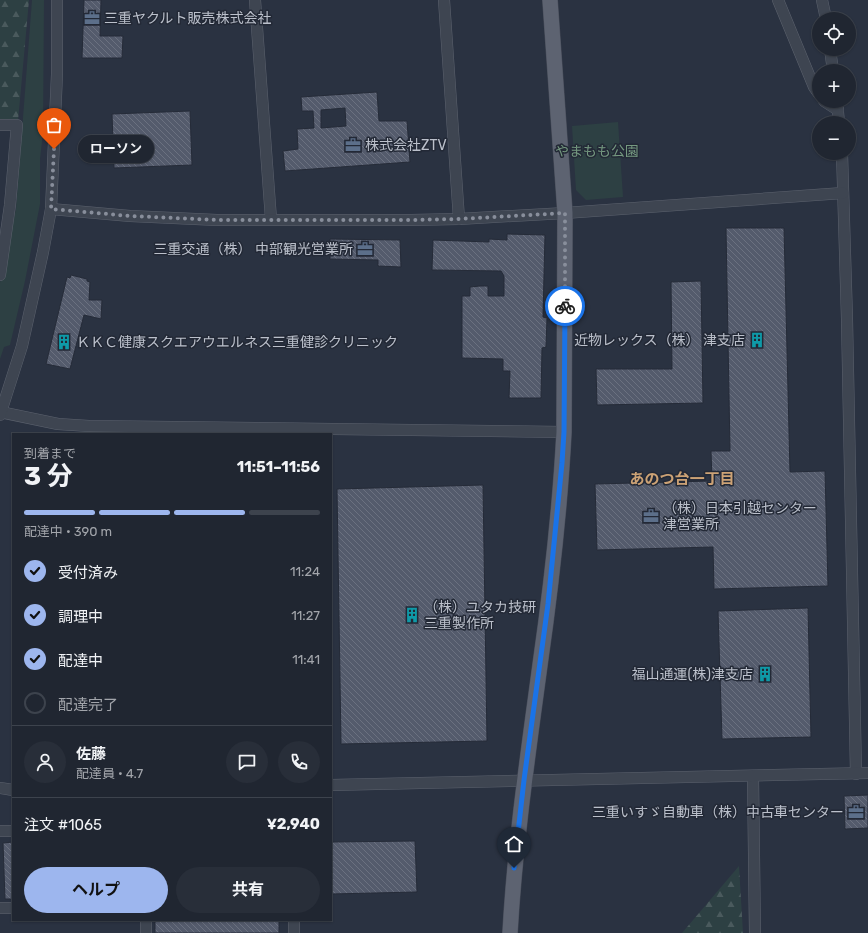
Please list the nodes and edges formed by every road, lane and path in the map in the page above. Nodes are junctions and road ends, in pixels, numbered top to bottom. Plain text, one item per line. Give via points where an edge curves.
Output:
1 (57, 0) edge
2 (255, 0) edge
3 (444, 0) edge
4 (550, 0) edge
5 (778, 0) edge
6 (822, 0) edge
7 (825, 12) edge
8 (812, 82) edge
9 (0, 125) edge
10 (842, 160) edge
11 (843, 193) junction
12 (51, 209) junction
13 (565, 213) junction
14 (271, 219) junction
15 (459, 219) junction
16 (0, 275) edge
17 (0, 413) edge
18 (564, 432) junction
19 (868, 773) edge
20 (856, 774) junction
21 (753, 776) junction
22 (524, 780) junction
23 (332, 785) edge
24 (0, 788) edge
25 (12, 790) edge
26 (0, 831) edge
27 (12, 831) edge
28 (0, 908) edge
29 (12, 908) edge
30 (146, 921) edge
31 (294, 921) edge
32 (146, 933) edge
33 (294, 933) edge
34 (510, 933) edge
35 (755, 933) edge

1 - 12 street via 57,74
2 - 14 street
3 - 15 street
4 - 13 main road
5 - 8 street
6 - 7 street
9 - 16 street via 17,125 10,205
10 - 11 street
11 - 13 street
11 - 20 street
12 - 14 street via 217,220
12 - 17 street via 22,346
13 - 15 street
13 - 18 main road
14 - 15 street
17 - 18 street via 58,424 89,426
18 - 22 main road via 548,604
19 - 20 street
20 - 21 street
21 - 22 street
21 - 35 street
22 - 23 street
22 - 34 main road via 516,843
24 - 25 street
26 - 27 street
28 - 29 street
30 - 32 street
31 - 33 street

